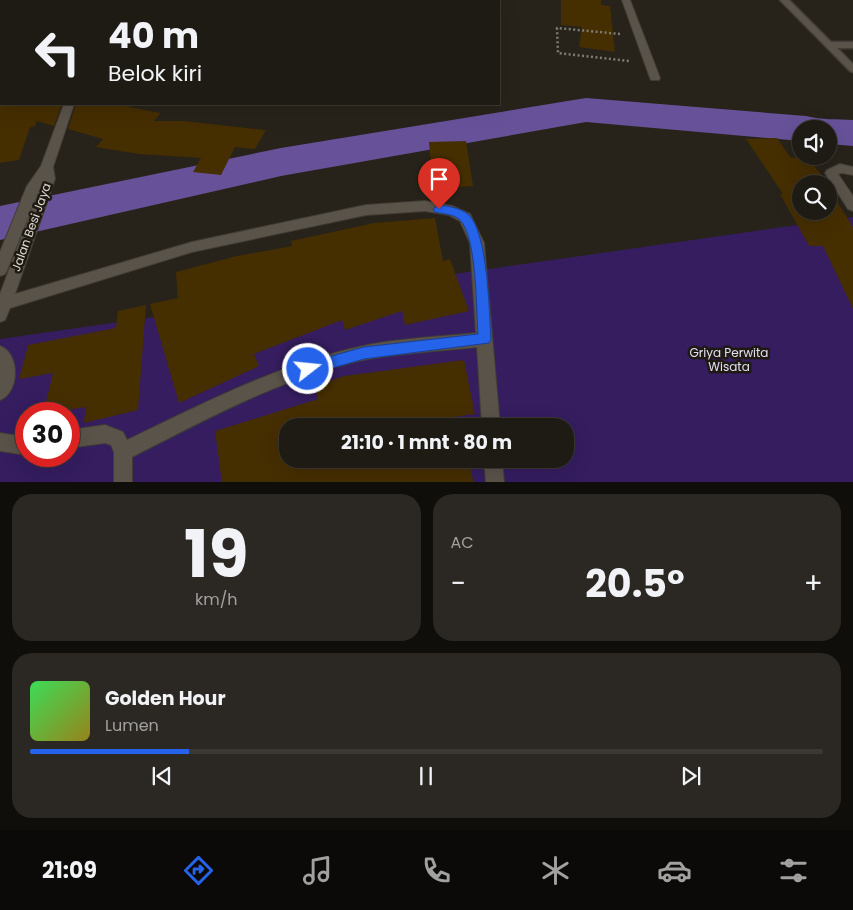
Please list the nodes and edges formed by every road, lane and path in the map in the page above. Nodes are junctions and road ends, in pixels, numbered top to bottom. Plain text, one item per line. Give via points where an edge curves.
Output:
1 (626, 0) edge
2 (784, 0) edge
3 (639, 35) junction
4 (853, 44) edge
5 (829, 45) junction
6 (650, 64) junction
7 (853, 68) edge
8 (655, 78) dead end
9 (69, 105) edge
10 (46, 167) joint
11 (853, 170) edge
12 (40, 186) junction
13 (853, 206) edge
14 (2, 265) edge
15 (1, 308) edge
16 (485, 339) junction
17 (0, 352) edge
18 (0, 392) edge
19 (490, 418) edge
20 (80, 437) edge
21 (0, 442) edge
22 (15, 444) edge
23 (123, 452) junction
24 (494, 468) edge
25 (123, 482) edge
26 (495, 482) edge

1 - 3 street
2 - 5 lane
3 - 6 street
3 - 6 path via 557,28 558,54
4 - 5 lane
5 - 7 lane
6 - 8 street
9 - 10 street, Jalan Besi Jaya
10 - 12 street, Jalan Besi Jaya
11 - 13 street via 840,168 831,173
12 - 14 street, Jalan Besi Jaya
12 - 15 street, Jalan Besi Jaya via 20,257
15 - 16 street via 192,247 366,210 425,206 452,211 465,218 471,228 477,243
16 - 19 street
16 - 23 street via 364,353 289,374 231,398
17 - 18 street via 8,373
20 - 23 street via 105,434 117,438
21 - 22 street
23 - 25 street
24 - 26 street

